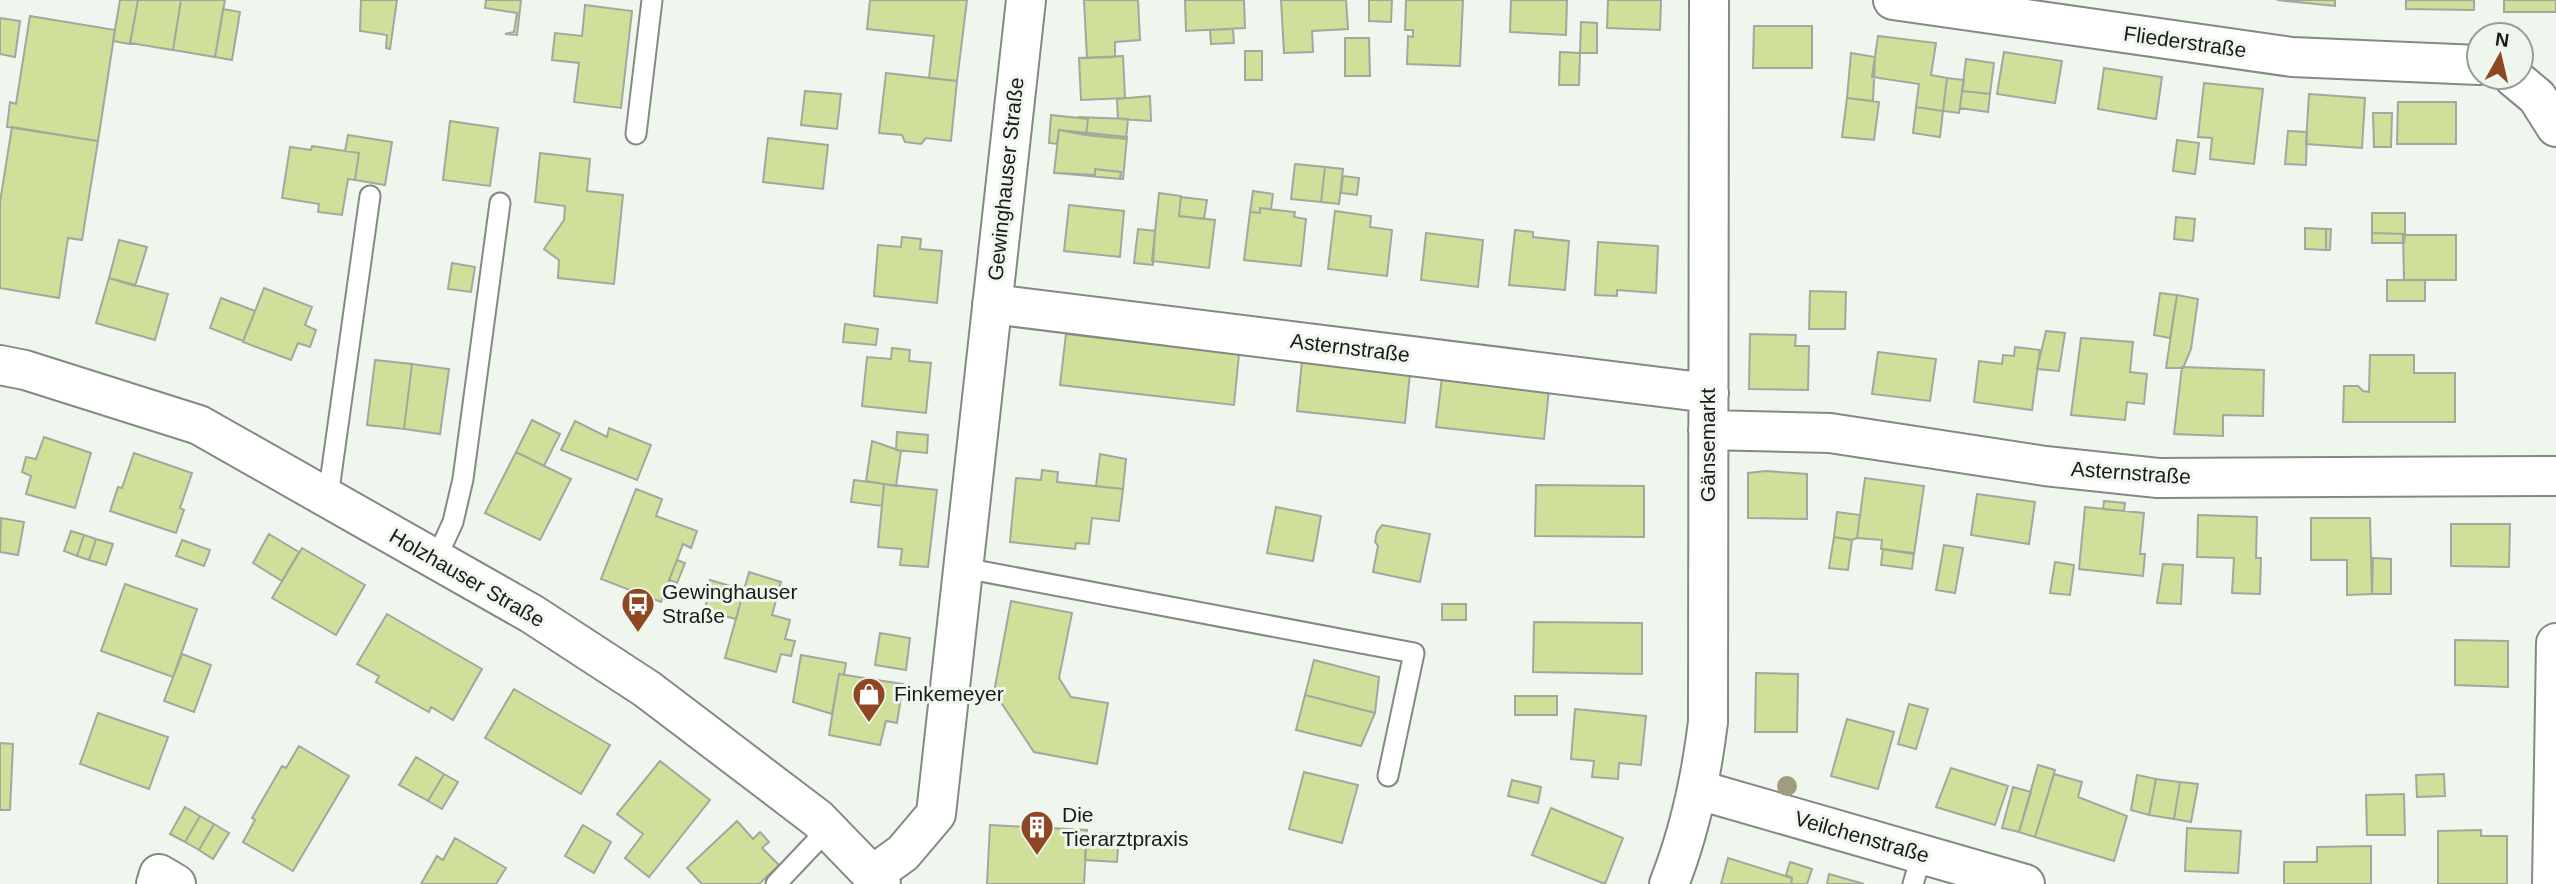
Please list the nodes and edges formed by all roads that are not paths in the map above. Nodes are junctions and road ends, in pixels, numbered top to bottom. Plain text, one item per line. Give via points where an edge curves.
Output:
1 (652, 0) edge
2 (1026, 0) edge
3 (1709, 0) edge
4 (1893, 0) edge
5 (2465, 64) edge
6 (2530, 91) edge
7 (2556, 126) edge
8 (636, 134) dead end
9 (370, 196) dead end
10 (500, 203) dead end
11 (992, 304) junction
12 (0, 365) edge
13 (1708, 411) junction
14 (2556, 476) edge
15 (328, 497) junction
16 (436, 559) junction
17 (964, 568) junction
18 (2556, 643) edge
19 (1388, 776) dead end
20 (1699, 790) junction
21 (828, 829) junction
22 (1917, 869) edge
23 (877, 879) edge
24 (156, 884) edge
25 (176, 884) edge
26 (776, 884) edge
27 (1669, 884) edge
28 (2025, 884) edge
29 (2552, 884) edge

1 - 8 lane
2 - 11 street, Gewinghauser Straße
3 - 13 street, Gänsemarkt
4 - 5 street, Fliederstraße via 2292,57
6 - 7 street
9 - 15 lane
10 - 16 lane via 463,479 453,522
11 - 13 street, Asternstraße
11 - 17 street, Gewinghauser Straße
12 - 15 street, Holzhauser Straße via 199,425
13 - 14 street, Asternstraße via 2045,466 2158,478
13 - 20 street, Gänsemarkt via 1708,722
15 - 16 street, Holzhauser Straße
16 - 21 street, Holzhauser Straße via 532,614 647,689
17 - 19 lane via 1414,653
17 - 23 street, Gewinghauser Straße via 936,814
18 - 29 street
20 - 22 street, Veilchenstraße
20 - 27 street, Gänsemarkt
21 - 23 street, Holzhauser Straße
21 - 26 lane
22 - 28 street, Veilchenstraße
24 - 25 street via 159,874

